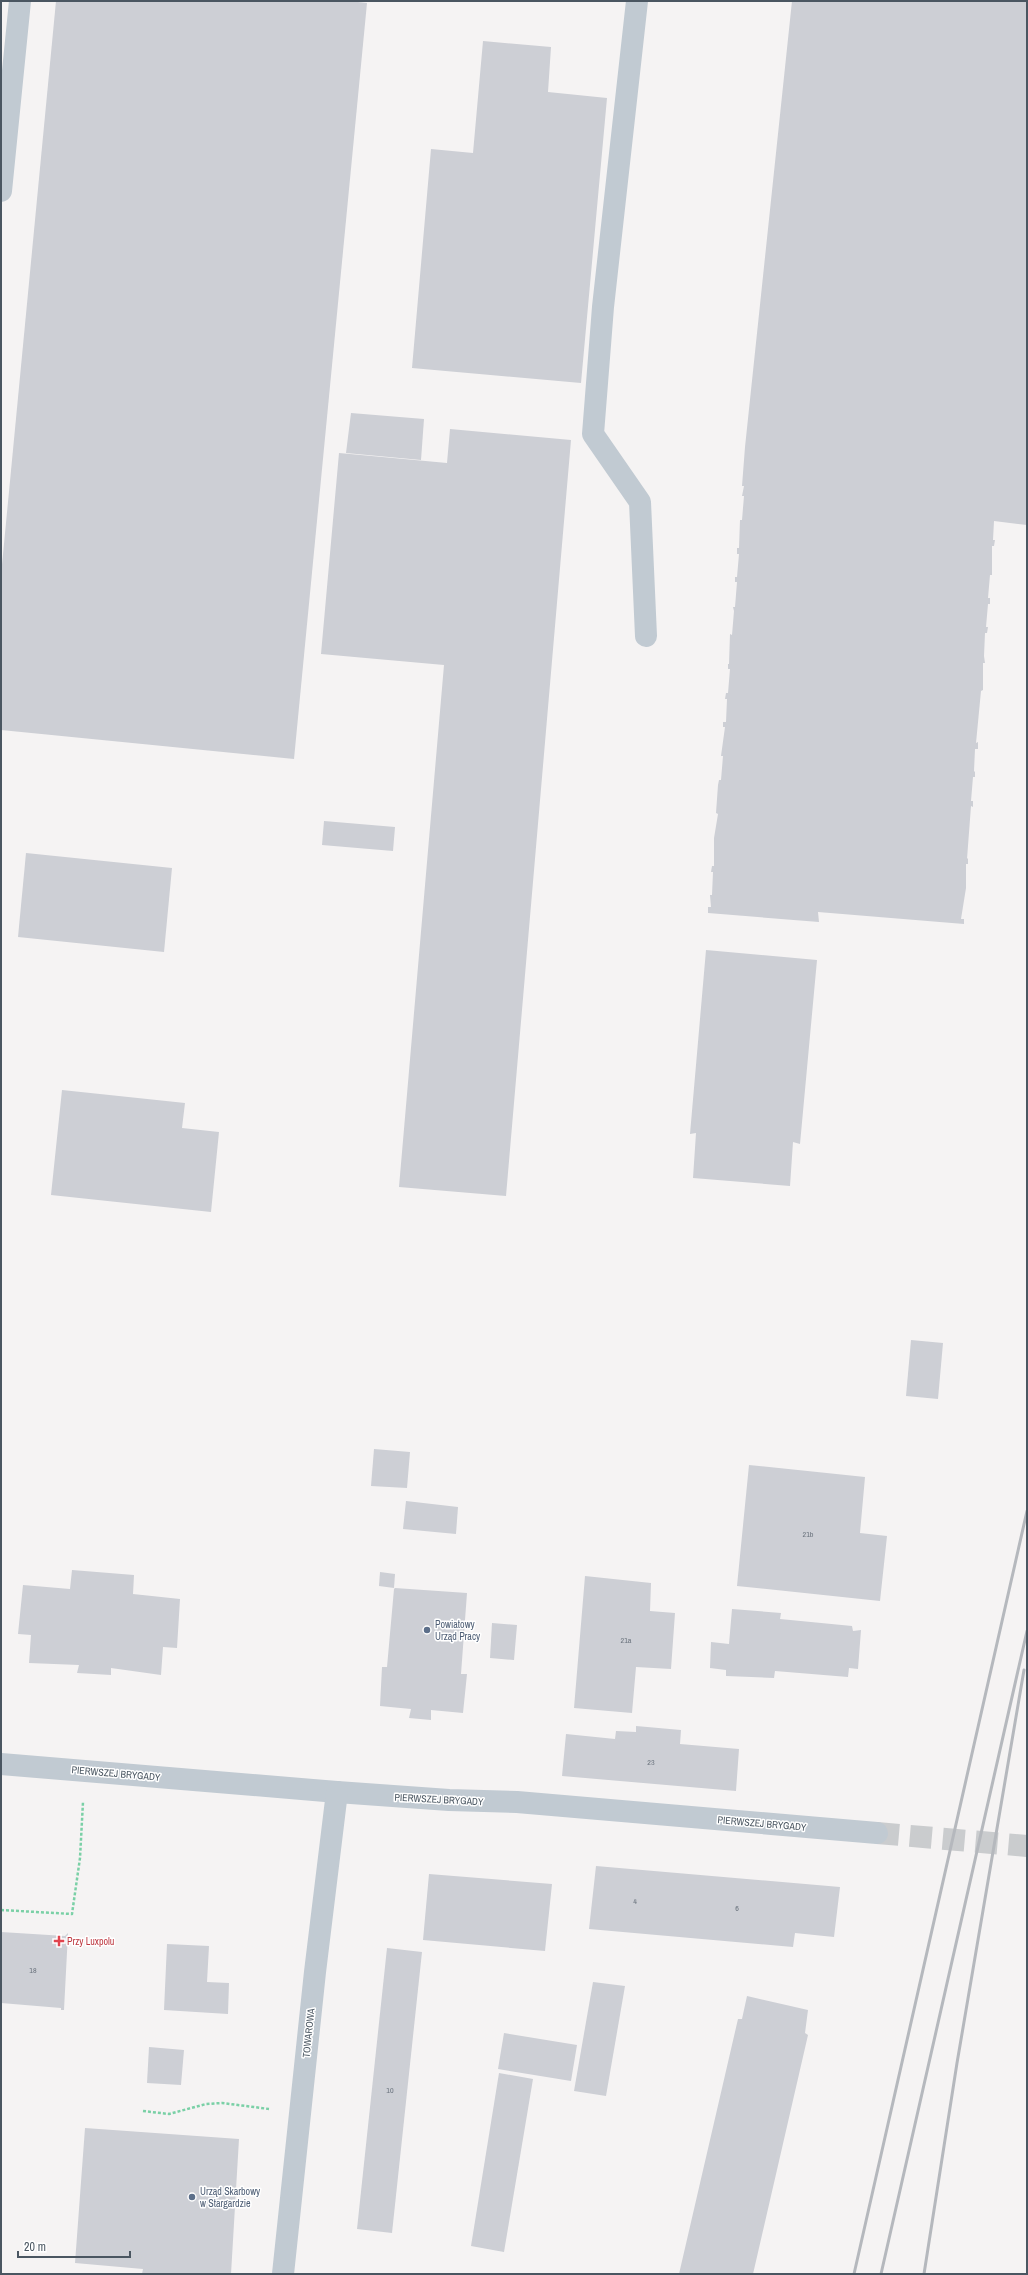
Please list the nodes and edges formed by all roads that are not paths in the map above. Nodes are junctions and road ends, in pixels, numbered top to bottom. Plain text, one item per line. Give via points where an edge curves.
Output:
1 (20, 1) edge
2 (637, 1) edge
3 (1, 191) edge
4 (646, 636) dead end
5 (1, 1764) edge
6 (337, 1792) junction
7 (877, 1833) tunnel mouth
8 (284, 2274) edge

1 - 3 street
2 - 4 street via 603,308 593,434 640,502
5 - 6 street, PIERWSZEJ BRYGADY
6 - 7 street, PIERWSZEJ BRYGADY via 517,1802
6 - 8 street, TOWAROWA via 314,1980

